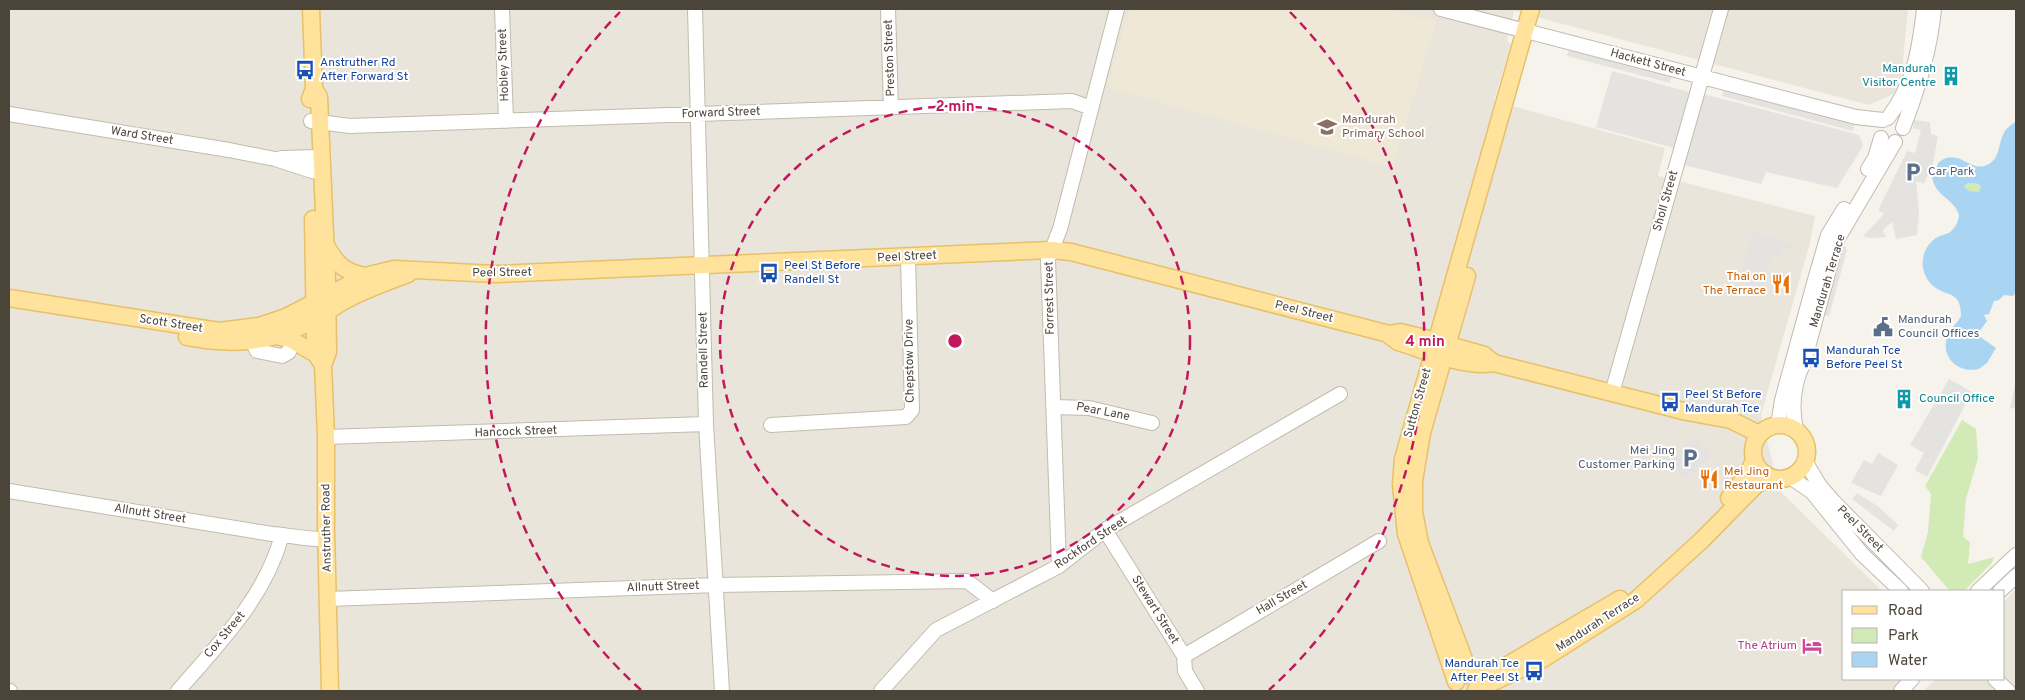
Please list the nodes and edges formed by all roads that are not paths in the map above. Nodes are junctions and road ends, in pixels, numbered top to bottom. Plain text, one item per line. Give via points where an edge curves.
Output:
1 (310, 9) edge
2 (502, 9) edge
3 (695, 9) edge
4 (888, 9) edge
5 (1117, 9) edge
6 (1441, 9) edge
7 (1531, 9) edge
8 (1541, 9) edge
9 (1721, 9) edge
10 (1924, 9) edge
11 (1934, 9) edge
12 (1530, 32) junction
13 (1701, 77) junction
14 (891, 106) junction
15 (1091, 108) junction
16 (9, 114) edge
17 (697, 114) junction
18 (506, 121) junction
19 (315, 126) junction
20 (1883, 127) junction
21 (1903, 128) junction
22 (1895, 142) junction
23 (316, 164) junction
24 (325, 243) junction
25 (1051, 250) junction
26 (908, 258) junction
27 (702, 266) junction
28 (414, 272) junction
29 (365, 276) junction
30 (9, 298) edge
31 (9, 307) edge
32 (320, 307) junction
33 (276, 336) junction
34 (252, 342) junction
35 (291, 344) dead end
36 (1440, 349) junction
37 (320, 360) junction
38 (1612, 393) junction
39 (1340, 394) dead end
40 (1053, 407) junction
41 (1152, 423) dead end
42 (706, 424) junction
43 (770, 425) dead end
44 (1778, 425) junction
45 (1796, 430) junction
46 (326, 438) junction
47 (1755, 447) junction
48 (1805, 461) junction
49 (1790, 476) junction
50 (1773, 478) junction
51 (9, 491) edge
52 (1105, 530) junction
53 (282, 535) junction
54 (326, 535) junction
55 (1379, 541) dead end
56 (2016, 555) edge
57 (1059, 566) junction
58 (2016, 576) edge
59 (717, 585) junction
60 (1900, 590) edge
61 (1921, 590) edge
62 (1979, 590) edge
63 (2001, 590) edge
64 (328, 599) junction
65 (993, 601) junction
66 (1184, 656) junction
67 (1900, 680) edge
68 (1911, 680) edge
69 (1996, 680) edge
70 (1464, 685) edge
71 (178, 691) edge
72 (330, 691) edge
73 (722, 691) edge
74 (881, 691) edge
75 (1197, 691) edge
76 (1890, 691) edge
77 (1901, 691) edge
78 (2008, 691) edge

1 - 19 main road, Anstruther Road via 314,89 319,97
2 - 18 street, Hobley Street
3 - 17 street, Randell Street
4 - 14 street, Preston Street
5 - 15 street, Forrest Street
6 - 12 street, Hackett Street
7 - 12 main road, Sutton Street
8 - 12 main road, Sutton Street
9 - 13 street, Sholl Street
10 - 20 street, Mandurah Terrace via 1911,80 1901,102
11 - 21 street via 1920,82
12 - 13 street, Hackett Street
12 - 36 main road, Sutton Street
13 - 20 street, Hackett Street
13 - 38 street, Sholl Street
14 - 15 street, Forward Street via 1072,101
14 - 17 street, Forward Street
15 - 25 street, Forrest Street via 1060,229
16 - 23 street, Ward Street
17 - 18 street, Forward Street
17 - 27 street, Randell Street
18 - 19 street, Forward Street
19 - 23 main road, Anstruther Road
20 - 21 street via 1899,121
20 - 22 street via 1887,143
20 - 44 street, Mandurah Terrace via 1875,158 1828,235
21 - 22 street, Mandurah Terrace via 1902,137
22 - 45 street, Mandurah Terrace via 1837,240 1793,398
23 - 24 main road, Anstruther Road
23 - 32 main road, Anstruther Road
24 - 29 main road via 336,263 344,270
24 - 32 main road, Anstruther Road
25 - 26 main road, Peel Street
25 - 36 main road, Peel Street via 1071,252 1389,334 1400,332
25 - 40 street, Forrest Street via 1048,270
26 - 27 main road, Peel Street
26 - 43 street, Chepstow Drive via 912,410 906,417
27 - 28 main road, Peel Street via 496,274
27 - 42 street, Randell Street
28 - 29 main road, Peel Street via 394,269
28 - 32 main road, Peel Street
29 - 32 main road, Peel Street
30 - 32 main road, Scott Street via 219,331 259,326
31 - 34 main road, Scott Street via 210,342
32 - 33 main road, Scott Street
32 - 37 main road, Anstruther Road via 328,352
33 - 34 main road, Scott Street
33 - 37 main road via 301,344
34 - 35 street via 260,352 282,356 289,352
36 - 38 main road, Peel Street via 1481,365 1494,363
36 - 70 main road, Sutton Street via 1416,432 1403,459 1401,484 1406,534
37 - 46 main road, Anstruther Road
38 - 47 main road, Peel Street via 1687,412 1732,430
39 - 52 street, Rockford Street
40 - 41 street, Pear Lane via 1089,408
40 - 57 street, Forrest Street
42 - 46 street, Hancock Street
42 - 59 street, Randell Street
44 - 45 main road
44 - 47 main road via 1771,426
45 - 48 main road via 1807,448
46 - 54 main road, Anstruther Road
47 - 50 main road via 1765,474
47 - 70 main road, Mandurah Terrace via 1748,474 1737,490 1627,595 1499,670
48 - 49 main road via 1797,473
48 - 61 street, Peel Street via 1834,502
49 - 50 main road
49 - 60 street, Peel Street via 1812,492 1862,554
50 - 70 main road, Mandurah Terrace via 1757,484 1636,600 1543,659
51 - 53 street, Allnutt Street
52 - 57 street, Rockford Street
52 - 66 street, Stewart Street
53 - 54 street, Allnutt Street
53 - 71 street, Cox Street via 256,598
54 - 64 main road, Anstruther Road
55 - 66 street, Hall Street
56 - 62 street
57 - 65 street, Rockford Street
58 - 63 street
59 - 64 street, Allnutt Street
59 - 65 street, Allnutt Street via 967,581
59 - 73 street, Randell Street
64 - 72 main road, Anstruther Road
65 - 74 street, Rockford Street via 936,630
66 - 75 street, Stewart Street via 1185,671
67 - 76 street
68 - 77 street
69 - 78 street

